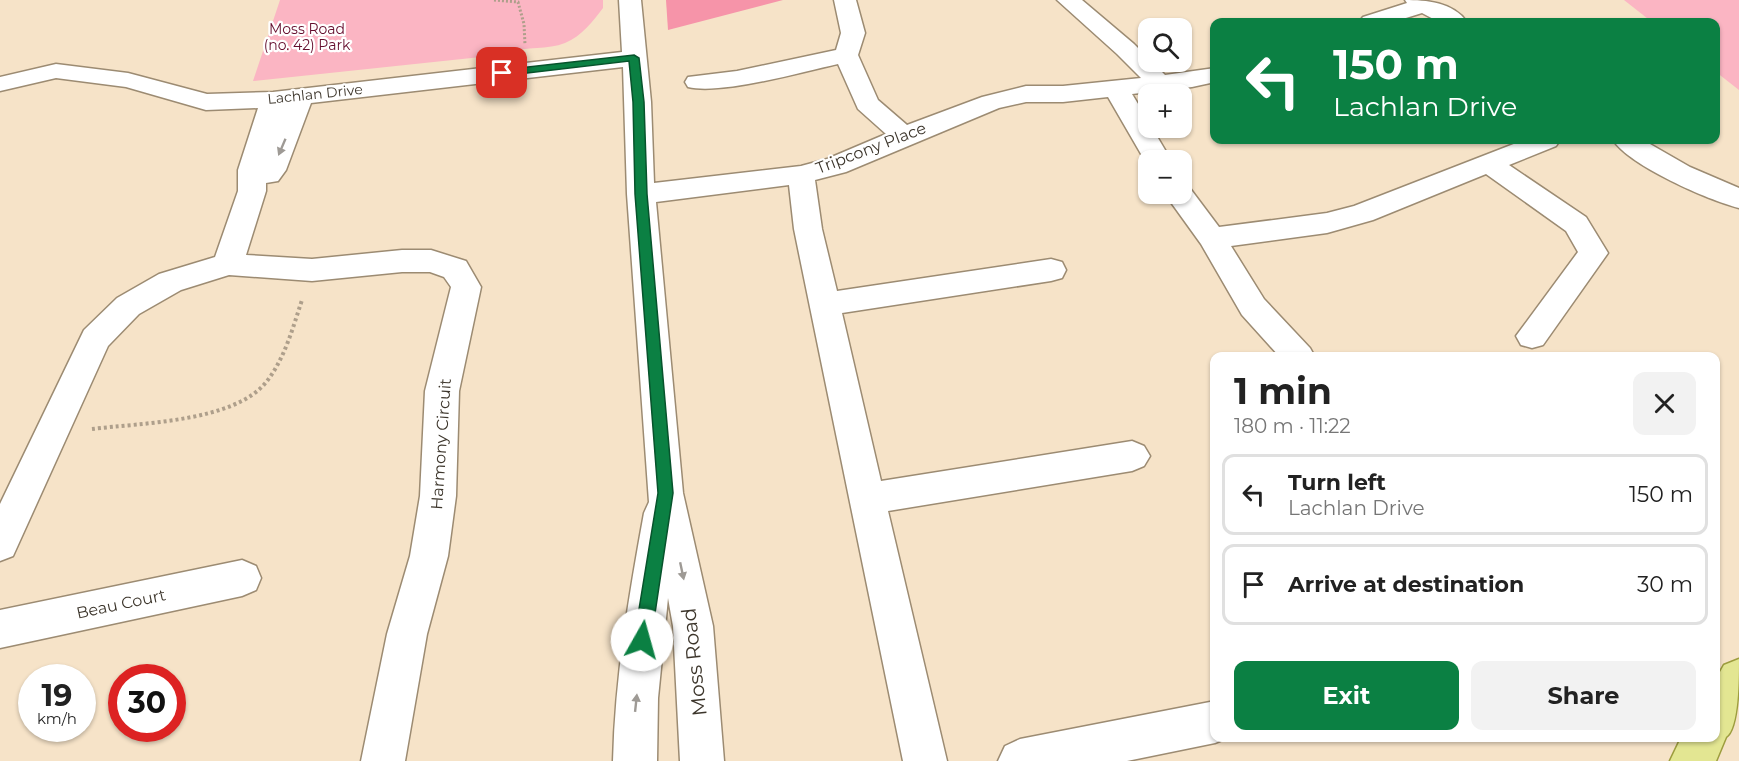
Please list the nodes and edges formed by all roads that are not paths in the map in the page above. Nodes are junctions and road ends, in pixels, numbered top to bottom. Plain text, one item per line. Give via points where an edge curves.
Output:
1 (630, 0) edge
2 (845, 0) edge
3 (1068, 0) edge
4 (1419, 3) edge
5 (1381, 18) edge
6 (1447, 18) edge
7 (846, 55) junction
8 (634, 58) junction
9 (1210, 76) edge
10 (697, 82) dead end
11 (1157, 82) junction
12 (0, 84) edge
13 (1116, 88) junction
14 (300, 97) junction
15 (273, 100) junction
16 (904, 136) junction
17 (1537, 144) edge
18 (1631, 144) edge
19 (1152, 150) edge
20 (1488, 163) junction
21 (801, 175) junction
22 (252, 191) junction
23 (641, 194) junction
24 (1739, 199) edge
25 (1186, 204) edge
26 (1212, 238) junction
27 (228, 264) junction
28 (1051, 270) dead end
29 (825, 304) junction
30 (1532, 336) dead end
31 (1294, 352) edge
32 (1132, 456) dead end
33 (665, 493) junction
34 (867, 500) junction
35 (0, 544) edge
36 (242, 578) dead end
37 (0, 629) edge
38 (1739, 679) edge
39 (1720, 713) edge
40 (1210, 723) edge
41 (1703, 742) edge
42 (383, 761) edge
43 (635, 761) edge
44 (702, 761) edge
45 (925, 761) edge
46 (1020, 761) edge
47 (1692, 761) edge

1 - 8 street, Moss Road
2 - 7 street via 853,33
3 - 11 street via 1118,40
4 - 5 street
4 - 6 street
7 - 10 street via 737,78
7 - 16 street via 867,104
8 - 14 street, Lachlan Drive
8 - 23 street, Moss Road
9 - 11 street, Tripcony Place
11 - 13 street, Tripcony Place
12 - 15 street, Lachlan Drive via 56,71 128,80 206,102
13 - 16 street, Tripcony Place via 1026,94 991,102
13 - 19 street
14 - 15 street, Lachlan Drive
14 -> 22 street via 272,170
15 - 22 street via 252,170
16 - 21 street, Tripcony Place via 836,166
17 - 20 street
18 - 24 street via 1683,177
20 - 26 street via 1364,213 1327,223
20 - 30 street via 1576,224 1593,253
21 - 23 street, Tripcony Place
21 - 29 street
22 - 27 street
23 - 33 street, Moss Road
25 - 26 street
26 - 31 street via 1253,307
27 - 35 street, Harmony Circuit via 170,282 128,306 95,339
27 - 42 street, Harmony Circuit via 312,270 431,261 455,269 466,287 442,391 438,496 429,556 407,634
28 - 29 street
29 - 34 street
32 - 34 street
43 -> 33 street, Moss Road via 634,721 644,620
33 -> 44 street, Moss Road via 693,626
34 - 45 street
36 - 37 street, Beau Court
38 - 39 main road
40 - 46 street
41 - 47 main road

